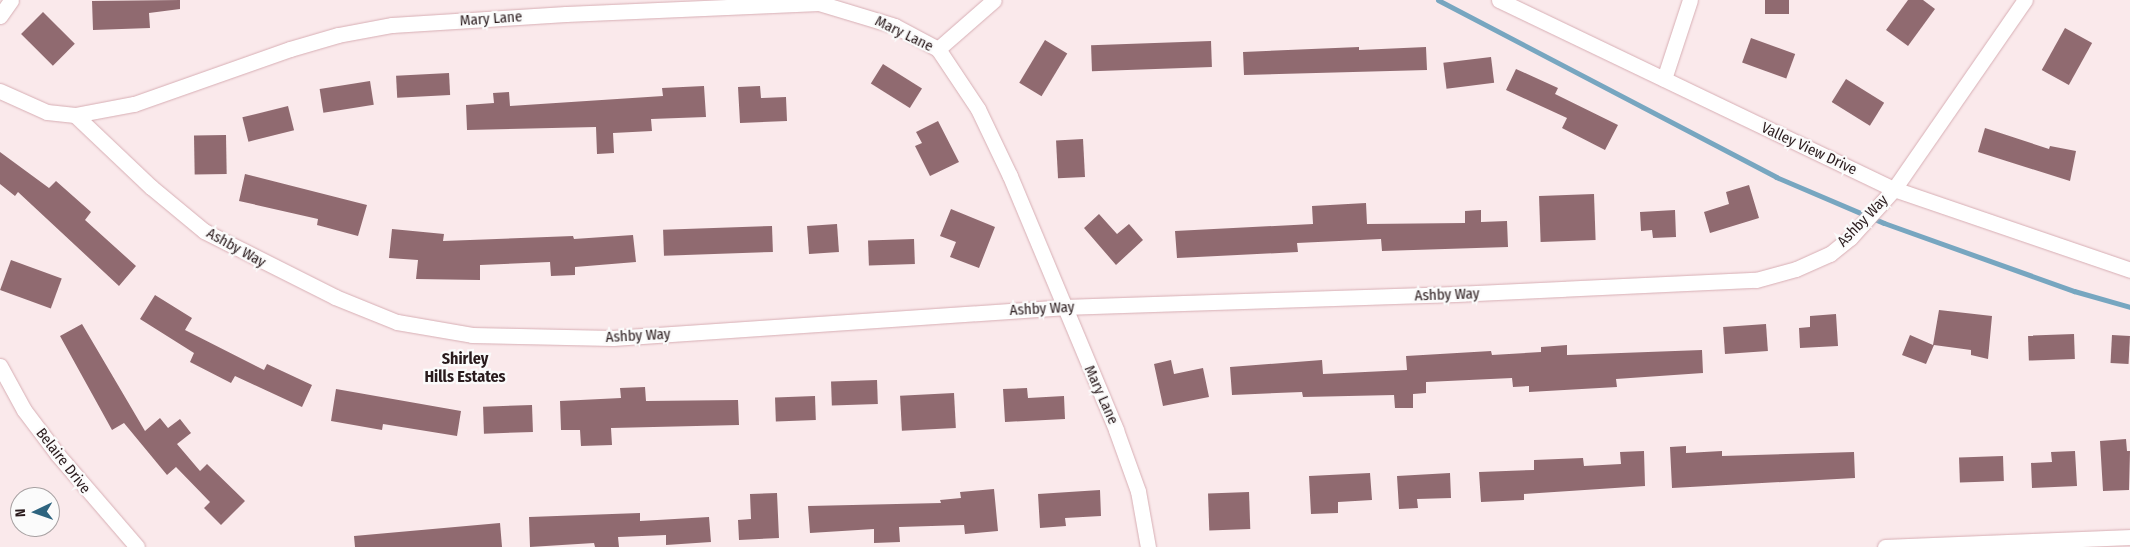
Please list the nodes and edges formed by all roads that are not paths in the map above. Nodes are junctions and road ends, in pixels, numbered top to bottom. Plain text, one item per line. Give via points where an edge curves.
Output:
1 (11, 0) edge
2 (994, 0) edge
3 (1499, 0) edge
4 (1690, 0) edge
5 (2025, 0) edge
6 (0, 16) edge
7 (938, 49) junction
8 (1664, 79) junction
9 (0, 91) edge
10 (75, 115) junction
11 (1894, 189) junction
12 (2130, 270) edge
13 (1063, 307) junction
14 (0, 366) edge
15 (2130, 537) edge
16 (1937, 546) edge
17 (137, 547) edge
18 (1148, 547) edge
19 (1885, 547) edge

1 - 6 street
2 - 7 street
3 - 8 street, Valley View Drive
4 - 8 street
5 - 11 street, Ashby Way
7 - 10 street, Mary Lane via 895,26 818,3 392,25 338,35 290,49 134,104
7 - 13 street, Mary Lane via 978,109 1010,176
8 - 11 street, Valley View Drive
9 - 10 street via 47,112
10 - 13 street, Ashby Way via 151,187 204,231 335,297 397,322 472,335 613,338
11 - 12 street, Valley View Drive
11 - 13 street, Ashby Way via 1850,238 1830,254 1796,269 1756,280
13 - 18 street, Mary Lane via 1116,430 1138,491
14 - 17 street, Belaire Drive via 24,410 58,455
15 - 16 street
16 - 19 street

